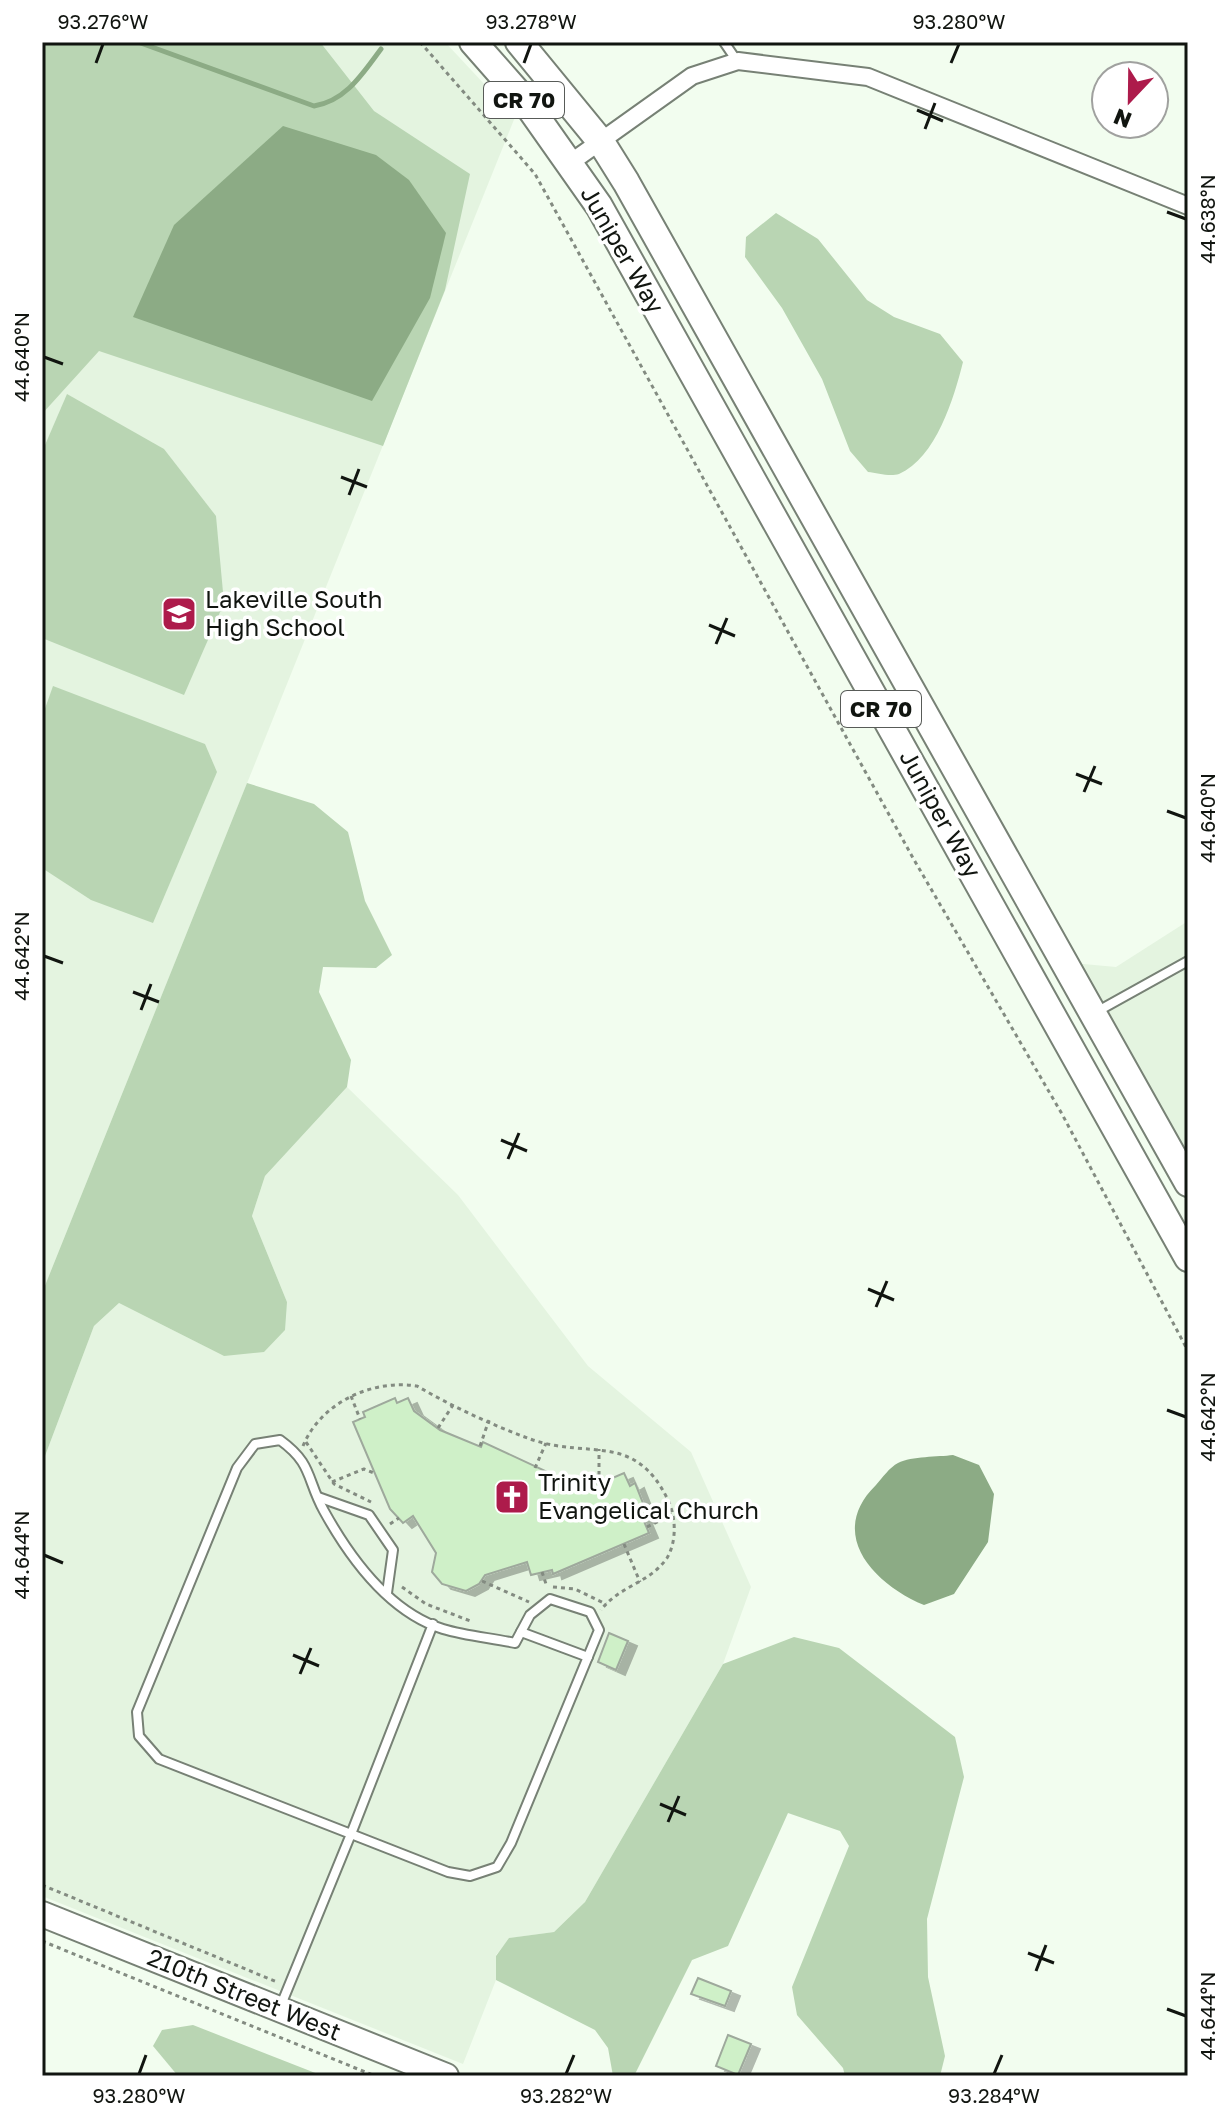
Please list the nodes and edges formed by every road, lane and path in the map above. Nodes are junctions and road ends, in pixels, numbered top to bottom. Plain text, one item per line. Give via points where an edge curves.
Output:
1 (420, 42) edge
2 (473, 42) edge
3 (519, 42) edge
4 (724, 42) edge
5 (738, 61) junction
6 (601, 142) junction
7 (570, 163) junction
8 (1188, 206) edge
9 (1188, 961) edge
10 (1093, 1014) junction
11 (1188, 1183) edge
12 (1188, 1258) edge
13 (1188, 1351) edge
14 (351, 1396) junction
15 (453, 1405) junction
16 (360, 1419) dead end
17 (489, 1420) junction
18 (438, 1428) dead end
19 (305, 1442) junction
20 (546, 1443) junction
21 (480, 1446) dead end
22 (599, 1449) junction
23 (300, 1455) junction
24 (535, 1468) dead end
25 (374, 1473) dead end
26 (332, 1482) junction
27 (599, 1483) dead end
28 (318, 1497) junction
29 (379, 1508) dead end
30 (673, 1514) junction
31 (384, 1516) dead end
32 (647, 1527) dead end
33 (395, 1531) dead end
34 (624, 1544) dead end
35 (542, 1572) dead end
36 (482, 1581) dead end
37 (640, 1582) junction
38 (402, 1587) dead end
39 (547, 1587) junction
40 (387, 1593) junction
41 (606, 1604) junction
42 (594, 1619) junction
43 (433, 1624) junction
44 (487, 1625) dead end
45 (521, 1632) junction
46 (588, 1657) junction
47 (351, 1834) junction
48 (42, 1885) edge
49 (42, 1914) edge
50 (42, 1941) edge
51 (284, 1998) junction
52 (375, 2076) edge
53 (446, 2076) edge

1 - 13 path via 535,174 883,804 1062,1114
2 - 7 main road, CR 70
3 - 6 main road, CR 70
4 - 5 lane
5 - 6 street via 692,76
5 - 8 street via 868,77
6 - 7 street
6 - 10 main road, Juniper Way / CR 70
7 - 12 main road, Juniper Way / CR 70
9 - 10 lane
10 - 11 main road, Juniper Way / CR 70
14 - 15 path via 398,1383 417,1386
14 - 16 path
14 - 19 path via 323,1418
15 - 17 path
15 - 18 path
17 - 20 path
17 - 21 path
19 - 23 path
19 - 26 path
20 - 22 path
20 - 24 path
22 - 27 path
22 - 30 path via 624,1453 648,1467
23 - 28 lane
23 - 47 lane via 280,1440 255,1444 237,1468 137,1712 139,1736 159,1759
25 - 26 path via 364,1469
26 - 29 path
28 - 40 lane via 365,1573
28 - 40 lane via 369,1515 393,1550
30 - 32 path
30 - 37 path via 675,1533 668,1555 654,1575
31 - 33 path
34 - 37 path
35 - 39 path
36 - 39 path via 528,1604
37 - 41 path
38 - 44 path via 449,1615
39 - 41 path via 575,1589
40 - 43 lane via 404,1610
41 - 42 path
42 - 45 lane via 590,1612 550,1599 530,1615
42 - 46 lane via 599,1630
43 - 45 lane via 515,1643
43 - 47 lane
45 - 46 lane
46 - 47 lane via 497,1867 470,1876 448,1872
47 - 51 lane
48 - 51 path
49 - 51 street, 210th Street West
50 - 52 path
51 - 53 street, 210th Street West

